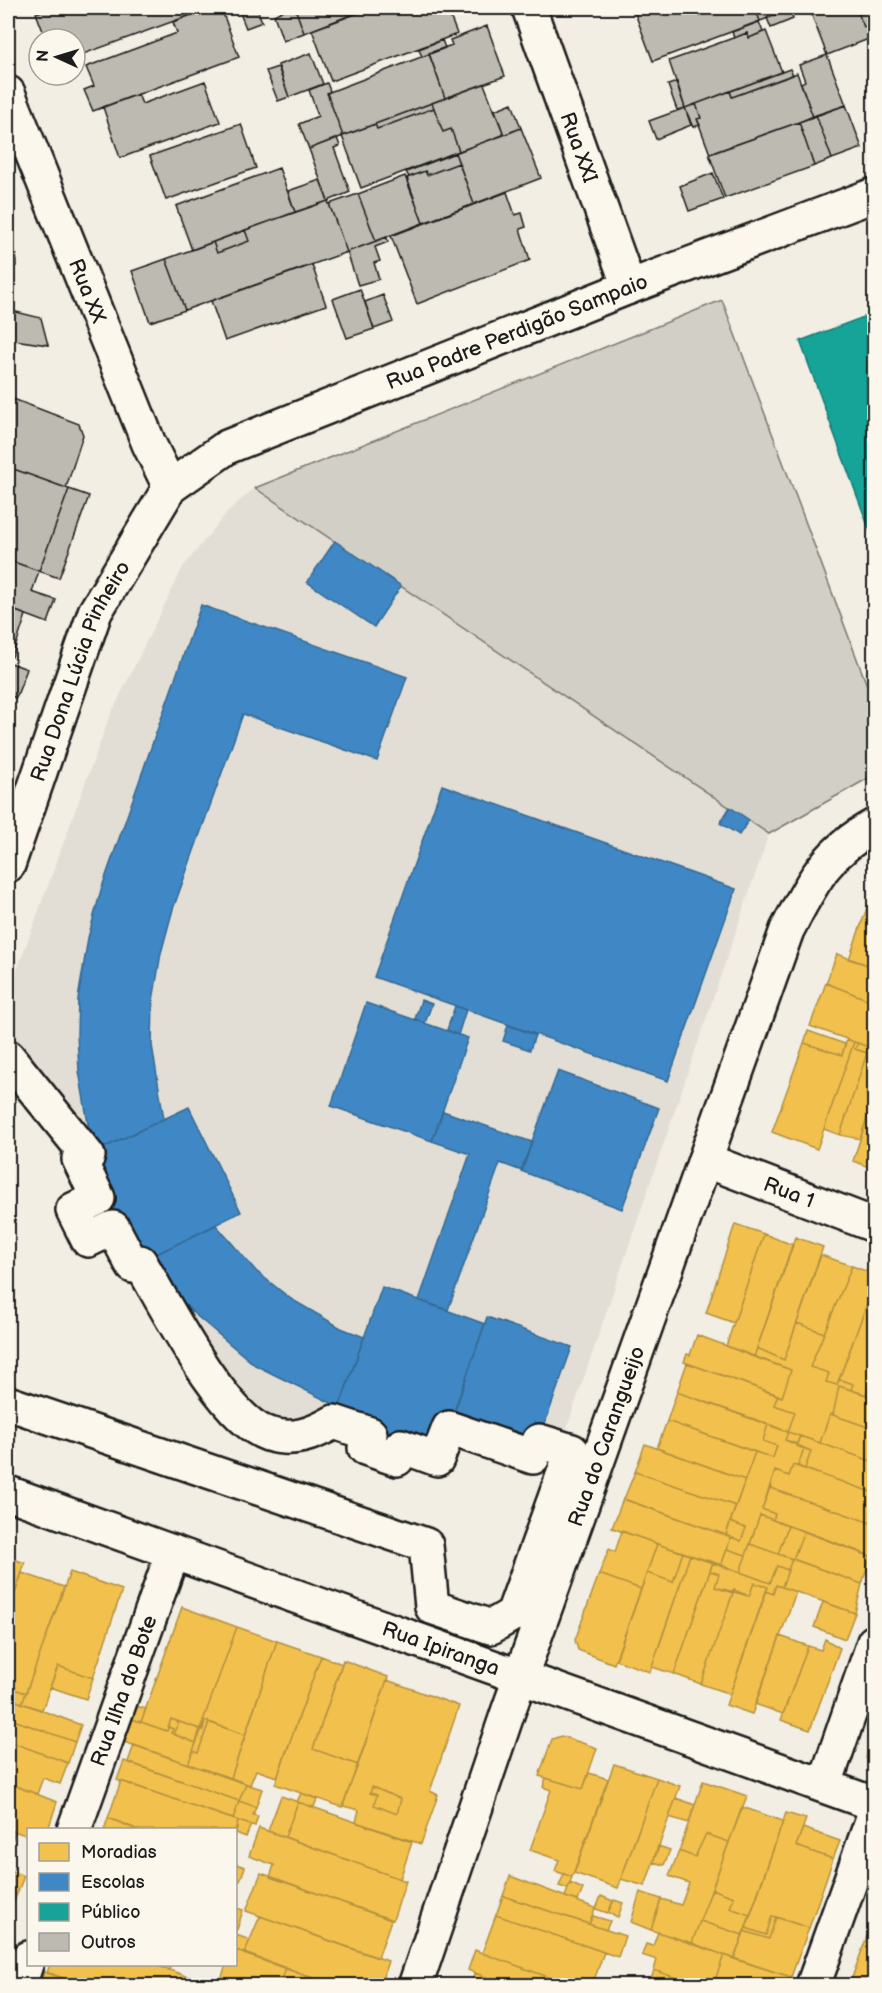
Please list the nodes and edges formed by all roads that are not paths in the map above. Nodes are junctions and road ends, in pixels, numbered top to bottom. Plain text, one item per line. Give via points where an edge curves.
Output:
1 (529, 8) edge
2 (8, 93) edge
3 (874, 195) edge
4 (628, 287) junction
5 (170, 487) junction
6 (874, 826) edge
7 (8, 865) edge
8 (8, 1057) edge
9 (705, 1160) junction
10 (874, 1225) edge
11 (8, 1403) edge
12 (8, 1493) edge
13 (173, 1552) junction
14 (874, 1642) edge
15 (520, 1677) junction
16 (825, 1784) junction
17 (874, 1804) edge
18 (874, 1815) edge
19 (75, 1828) edge
20 (27, 1961) edge
21 (19, 1986) edge
22 (415, 1986) edge
23 (813, 1986) edge

1 - 4 street, Rua XXI
2 - 5 street, Rua XX via 149,444
3 - 4 street, Rua Padre Perdigão Sampaio
4 - 5 street, Rua Padre Perdigão Sampaio via 227,447
5 - 7 street, Rua Dona Lúcia Pinheiro via 96,612
6 - 9 street, Rua do Carangueijo via 828,859 787,930
8 - 11 street via 88,1156 79,1159 98,1198 73,1210 88,1240 113,1228 133,1266 140,1262 218,1390 242,1418 267,1434 297,1438 334,1422 370,1434 365,1448 397,1460 401,1446 437,1459 448,1428 533,1457 539,1440 572,1451 513,1614 491,1627 432,1607 426,1545
9 - 10 street, Rua 1
9 - 15 street, Rua do Carangueijo
12 - 13 street, Rua Ipiranga
13 - 15 street, Rua Ipiranga
13 - 19 street, Rua Ilha do Bote
14 - 16 street
15 - 16 street, Rua Ipiranga
15 - 22 street, Rua do Carangueijo
16 - 17 street, Rua Ipiranga
18 - 23 street
20 - 21 street

